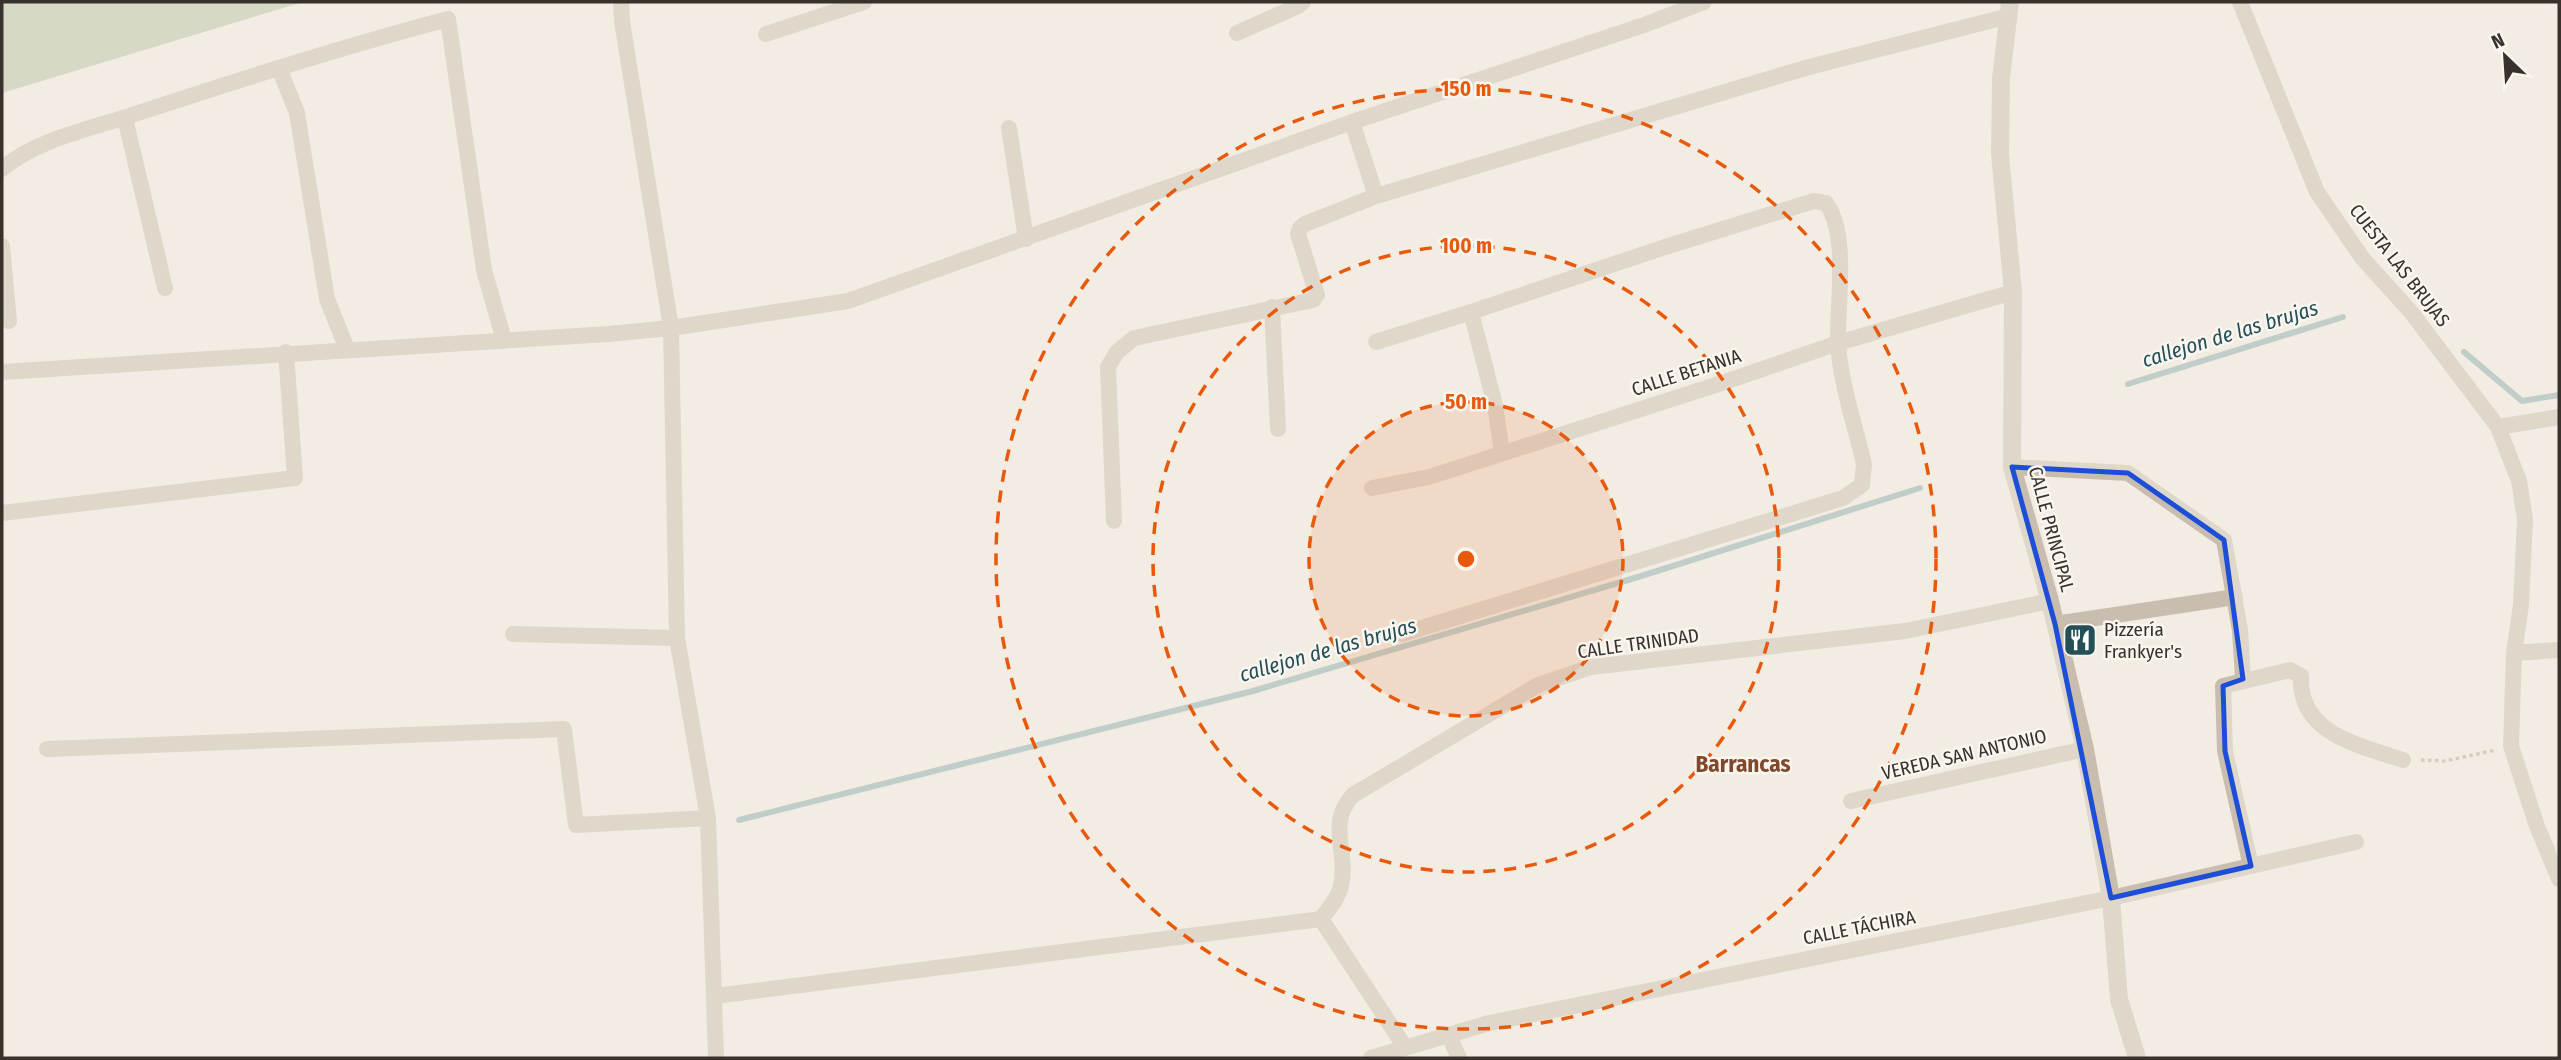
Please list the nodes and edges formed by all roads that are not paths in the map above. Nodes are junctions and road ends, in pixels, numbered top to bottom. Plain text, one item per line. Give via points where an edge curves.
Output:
1 (621, 2) edge
2 (864, 2) edge
3 (1303, 2) edge
4 (1704, 2) edge
5 (2240, 2) edge
6 (2009, 9) edge
7 (1237, 33) dead end
8 (766, 34) dead end
9 (279, 68) junction
10 (125, 118) junction
11 (1352, 122) junction
12 (1009, 128) dead end
13 (2, 169) edge
14 (1376, 196) junction
15 (1026, 239) junction
16 (2, 246) edge
17 (165, 288) dead end
18 (2013, 292) junction
19 (1272, 307) junction
20 (1471, 312) junction
21 (9, 321) dead end
22 (671, 328) junction
23 (505, 340) junction
24 (1376, 342) dead end
25 (1838, 342) junction
26 (347, 349) junction
27 (286, 352) junction
28 (2, 372) edge
29 (2559, 417) edge
30 (2498, 427) junction
31 (1278, 429) dead end
32 (1502, 453) junction
33 (2012, 467) junction
34 (1372, 488) dead end
35 (2, 513) edge
36 (1114, 521) dead end
37 (2235, 597) junction
38 (2050, 601) junction
39 (2055, 624) junction
40 (513, 634) dead end
41 (1402, 634) dead end
42 (677, 638) junction
43 (2559, 650) edge
44 (2514, 653) junction
45 (2243, 679) junction
46 (47, 749) dead end
47 (2085, 749) junction
48 (2403, 760) road end
49 (1852, 801) dead end
50 (708, 818) junction
51 (2356, 842) dead end
52 (2251, 866) junction
53 (2559, 879) edge
54 (2111, 898) junction
55 (1321, 919) junction
56 (715, 996) junction
57 (1449, 1036) junction
58 (1405, 1048) junction
59 (716, 1058) edge
60 (1371, 1058) edge
61 (1459, 1058) edge
62 (2137, 1058) edge

1 - 22 street
2 - 8 street
3 - 7 street
4 - 11 street
5 - 30 street, CUESTA LAS BRUJAS via 2317,192 2363,259 2411,312
6 - 14 street
6 - 18 street, CALLE PRINCIPAL via 2001,78 2000,154
9 - 10 street
9 - 23 street via 448,19 484,270
9 - 26 street via 297,113 327,299
10 - 13 street via 16,157
10 - 17 street
11 - 14 street
11 - 15 street
12 - 15 street
14 - 19 street via 1300,228 1316,298
15 - 22 street via 848,301
16 - 21 street
18 - 25 street, CALLE BETANIA
18 - 33 street, CALLE PRINCIPAL
19 - 31 street
19 - 36 street via 1134,338 1117,352 1108,367
20 - 24 street
20 - 25 street via 1814,201 1826,203 1835,215 1841,284
20 - 32 street via 1496,405
22 - 23 street
22 - 42 street
23 - 26 street
25 - 32 street, CALLE BETANIA
25 - 41 street via 1864,464 1862,485 1843,498
26 - 27 street
27 - 28 street
27 - 35 street via 295,478
29 - 30 street
30 - 44 street, CUESTA LAS BRUJAS via 2519,481 2525,519
32 - 34 street, CALLE BETANIA via 1429,477
33 - 37 street via 2128,473 2224,540
33 - 38 street, CALLE PRINCIPAL
37 - 39 street
37 - 45 street
38 - 39 street, CALLE PRINCIPAL
38 - 55 street, CALLE TRINIDAD via 1905,631 1591,667 1538,685 1353,795 1339,820 1342,884
39 - 47 street, CALLE PRINCIPAL
40 - 42 street
42 - 50 street
43 - 44 street
44 - 53 street, CUESTA LAS BRUJAS via 2511,746
45 - 48 street via 2290,670 2301,676 2300,693 2323,728
45 - 52 street via 2223,686 2225,751
46 - 50 street via 564,729 576,825
47 - 49 street, VEREDA SAN ANTONIO
47 - 54 street, CALLE PRINCIPAL
50 - 56 street
51 - 52 street, CALLE TÁCHIRA
52 - 54 street, CALLE TÁCHIRA
54 - 57 street, CALLE TÁCHIRA via 1489,1023
54 - 62 street, CALLE PRINCIPAL via 2119,999
55 - 56 street
55 - 58 street
56 - 59 street
57 - 58 street, CALLE TÁCHIRA
57 - 61 street
58 - 60 street, CALLE TÁCHIRA

